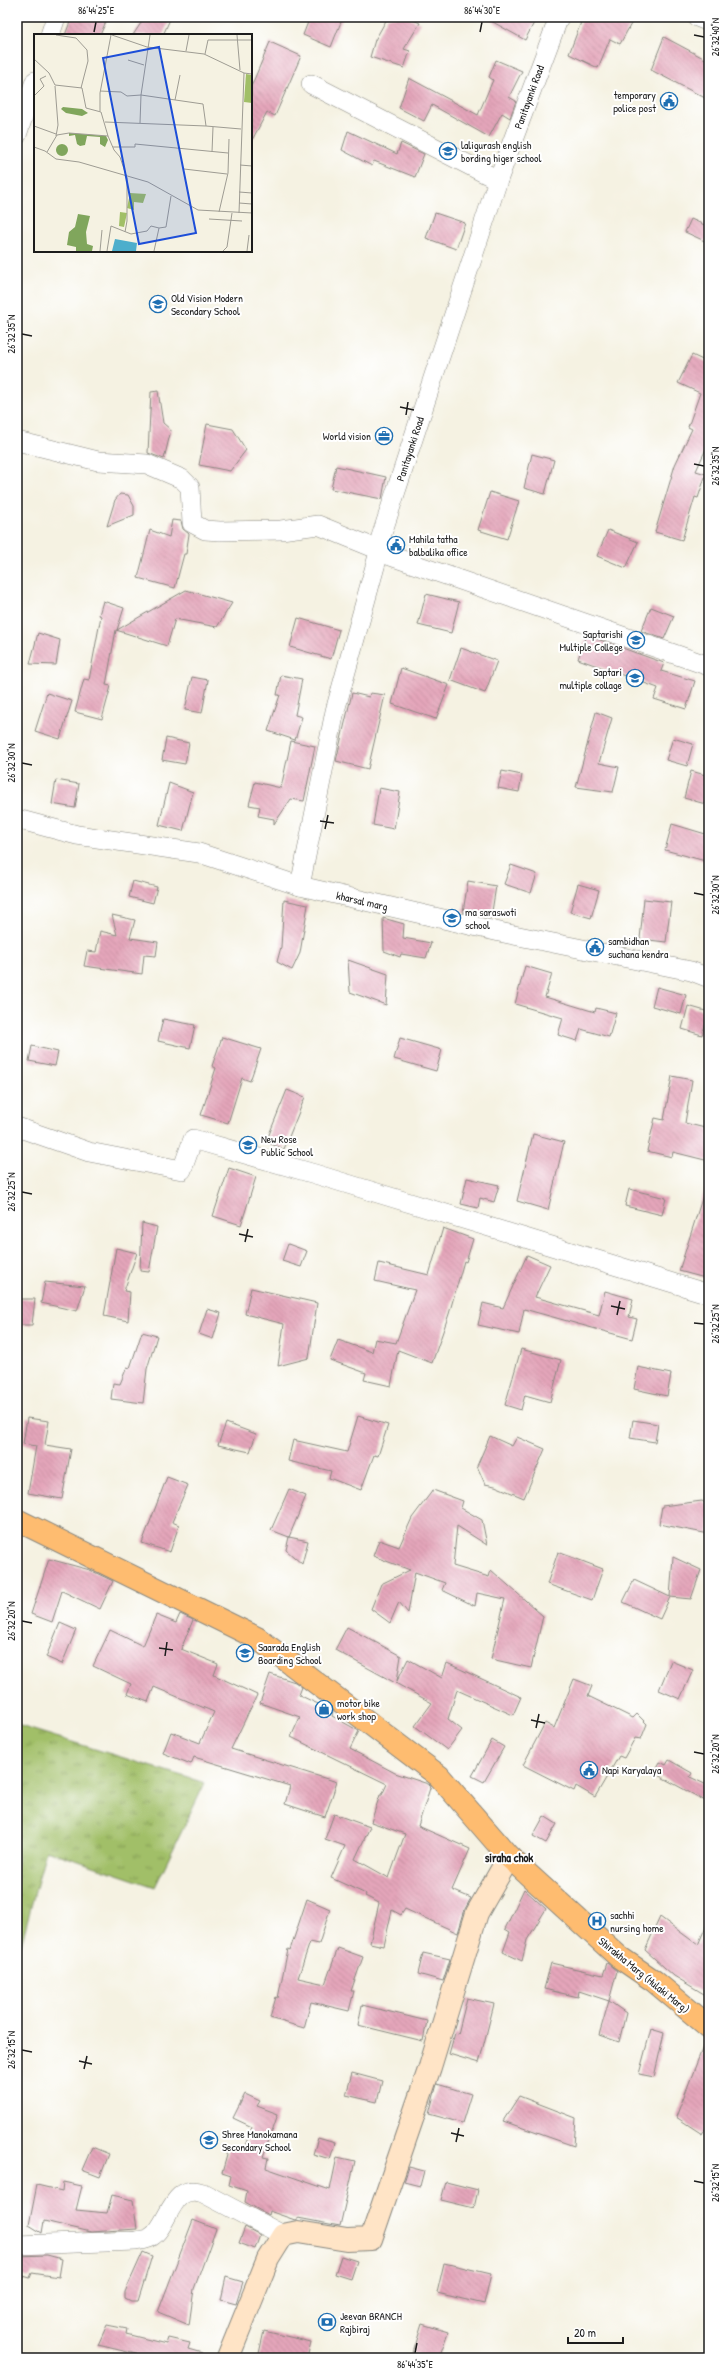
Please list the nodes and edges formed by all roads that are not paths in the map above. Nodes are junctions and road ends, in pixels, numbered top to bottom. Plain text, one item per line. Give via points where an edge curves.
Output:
1 (56, 17) edge
2 (559, 17) edge
3 (697, 17) edge
4 (709, 22) edge
5 (50, 34) edge
6 (34, 84) edge
7 (311, 84) dead end
8 (17, 135) edge
9 (498, 180) junction
10 (17, 440) edge
11 (378, 551) junction
12 (709, 666) edge
13 (17, 819) edge
14 (300, 886) junction
15 (709, 978) edge
16 (17, 1127) edge
17 (709, 1294) edge
18 (17, 1520) edge
19 (509, 1858) junction
20 (709, 2027) edge
21 (283, 2235) junction
22 (17, 2245) edge
23 (228, 2358) edge

1 - 5 street
2 - 9 street, Panitayanki Road
3 - 4 street
6 - 8 street
7 - 9 street
9 - 11 street, Panitayanki Road
10 - 11 street via 98,461 147,464 182,479 190,487 192,523 205,530 281,530 318,525
11 - 12 street
11 - 14 street, Panitayanki Road via 335,711
13 - 14 street, kharsal marg via 77,835 199,853
14 - 15 street, kharsal marg via 504,933 690,971
16 - 17 street via 89,1152 182,1170 193,1139
18 - 19 main road, Shirakha Marg (Hulaki Marg) via 257,1638 439,1776
19 - 20 main road, Shirakha Marg (Hulaki Marg) via 619,1957 654,1981
19 - 21 main road via 477,1913 430,2067 371,2239 347,2240 298,2232
21 - 22 street via 203,2193 192,2190 182,2194 166,2214 158,2232 150,2238 136,2241
21 - 23 main road via 268,2259

